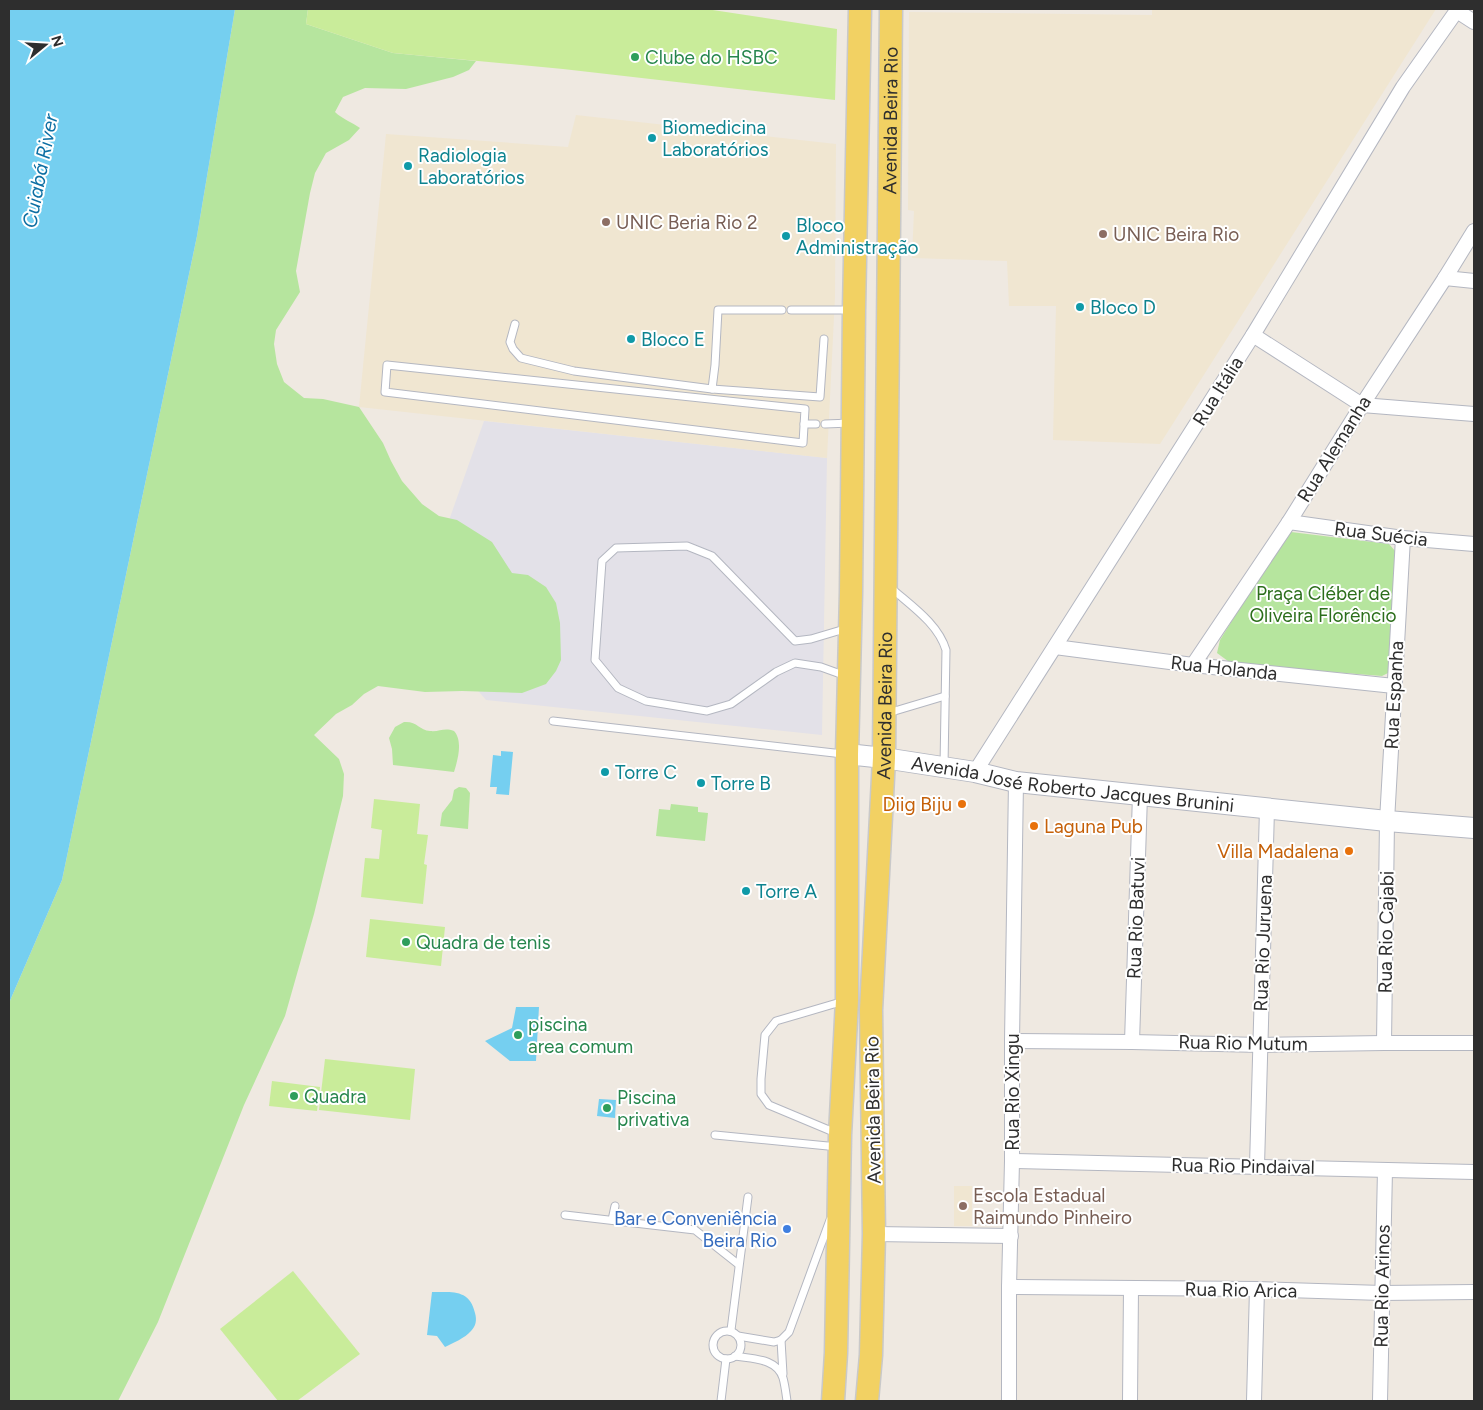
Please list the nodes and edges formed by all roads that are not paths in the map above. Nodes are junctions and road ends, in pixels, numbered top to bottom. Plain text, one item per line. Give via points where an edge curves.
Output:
1 (860, 9) edge
2 (891, 9) edge
3 (1458, 10) edge
4 (1474, 22) edge
5 (1474, 231) edge
6 (1445, 278) junction
7 (1474, 281) edge
8 (782, 310) dead end
9 (791, 310) dead end
10 (854, 310) junction
11 (515, 324) dead end
12 (1253, 335) junction
13 (824, 339) dead end
14 (712, 389) junction
15 (1362, 405) junction
16 (1474, 414) edge
17 (853, 423) junction
18 (887, 423) junction
19 (804, 424) junction
20 (816, 424) dead end
21 (824, 424) dead end
22 (1289, 522) junction
23 (1403, 538) junction
24 (1474, 544) edge
25 (886, 584) junction
26 (850, 628) junction
27 (1055, 647) junction
28 (1193, 666) junction
29 (849, 677) junction
30 (1394, 686) junction
31 (945, 696) junction
32 (884, 714) junction
33 (553, 721) dead end
34 (847, 754) junction
35 (884, 758) junction
36 (944, 767) junction
37 (975, 772) junction
38 (1016, 782) junction
39 (1140, 795) junction
40 (1267, 809) junction
41 (1387, 821) junction
42 (1474, 828) edge
43 (847, 1000) junction
44 (872, 1010) junction
45 (1012, 1041) junction
46 (1132, 1042) junction
47 (1384, 1043) junction
48 (1474, 1043) edge
49 (1260, 1045) junction
50 (715, 1135) dead end
51 (840, 1141) junction
52 (1012, 1161) junction
53 (1257, 1166) junction
54 (1385, 1170) junction
55 (1474, 1172) edge
56 (839, 1196) junction
57 (748, 1197) dead end
58 (615, 1206) dead end
59 (565, 1215) dead end
60 (612, 1220) junction
61 (874, 1234) junction
62 (1011, 1236) junction
63 (738, 1264) junction
64 (1009, 1287) junction
65 (1130, 1288) junction
66 (1257, 1289) junction
67 (1474, 1292) edge
68 (1382, 1293) junction
69 (731, 1330) junction
70 (738, 1336) junction
71 (781, 1340) junction
72 (871, 1355) junction
73 (735, 1356) junction
74 (726, 1359) junction
75 (783, 1376) junction
76 (721, 1401) edge
77 (787, 1401) edge
78 (833, 1401) edge
79 (867, 1401) edge
80 (872, 1401) edge
81 (1009, 1401) edge
82 (1130, 1401) edge
83 (1254, 1401) edge
84 (1380, 1401) edge

1 - 10 main road, Avenida Beira Rio
2 - 18 main road, Avenida Beira Rio
3 - 4 street
3 - 12 street, Rua Itália via 1404,87
5 - 6 street, Rua Alemanha
6 - 7 street
6 - 15 street, Rua Alemanha
8 - 14 lane via 718,310
9 - 10 lane
10 - 17 main road, Avenida Beira Rio
11 - 14 lane via 510,342 521,358 574,371
12 - 15 street
12 - 27 street, Rua Itália
13 - 14 lane via 820,397
15 - 16 street
15 - 22 street, Rua Alemanha
17 - 18 main road via 872,430
17 - 21 lane
17 - 26 main road, Avenida Beira Rio
18 - 25 main road, Avenida Beira Rio
19 - 19 lane via 803,443 385,392 387,365 805,409
19 - 20 lane
22 - 23 street, Rua Suécia
22 - 28 street, Rua Alemanha
23 - 24 street, Rua Suécia
23 - 30 street, Rua Espanha
25 - 31 lane via 928,621 943,641 946,650
25 - 32 main road, Avenida Beira Rio
26 - 29 main road, Avenida Beira Rio
26 - 29 lane via 795,641 712,556 688,546 616,548 602,562 595,660 618,688 646,700 707,710 731,704 776,672 795,663 822,667
27 - 28 street, Rua Holanda
27 - 37 street, Rua Itália
28 - 30 street, Rua Holanda
29 - 34 main road, Avenida Beira Rio
30 - 41 street, Rua Espanha
31 - 32 lane
31 - 36 lane
32 - 35 main road, Avenida Beira Rio
33 - 34 lane, Avenida José Roberto Jacques Brunini
34 - 35 main road, Avenida José Roberto Jacques Brunini
34 - 43 main road, Avenida Beira Rio
35 - 36 main road, Avenida José Roberto Jacques Brunini
35 - 44 main road, Avenida Beira Rio
36 - 37 main road, Avenida José Roberto Jacques Brunini
37 - 38 main road, Avenida José Roberto Jacques Brunini
38 - 39 main road, Avenida José Roberto Jacques Brunini
38 - 45 street, Rua Rio Xingu
39 - 40 main road, Avenida José Roberto Jacques Brunini
39 - 46 street, Rua Rio Batuvi
40 - 41 main road, Avenida José Roberto Jacques Brunini
40 - 49 street, Rua Rio Juruena
41 - 42 main road, Avenida José Roberto Jacques Brunini
41 - 47 street, Rua Rio Cajabi
43 - 44 main road via 856,995 861,997
43 - 51 main road, Avenida Beira Rio
43 - 51 lane via 776,1021 765,1035 761,1079 762,1094 769,1105
44 - 61 main road, Avenida Beira Rio
45 - 46 street, Rua Rio Mutum
45 - 52 street, Rua Rio Xingu
46 - 49 street, Rua Rio Mutum
47 - 48 street, Rua Rio Mutum
47 - 49 street, Rua Rio Mutum
49 - 53 street, Rua Rio Juruena
50 - 51 lane
51 - 56 main road, Avenida Beira Rio
52 - 53 street, Rua Rio Pindaival
52 - 62 street, Rua Rio Xingu
53 - 54 street, Rua Rio Pindaival
54 - 55 street, Rua Rio Pindaival
54 - 68 street, Rua Rio Arinos
56 - 71 lane via 789,1332
56 - 78 main road, Avenida Beira Rio
57 - 63 lane
58 - 60 lane
59 - 60 lane
60 - 63 lane via 695,1230
61 - 62 street
61 - 72 main road, Avenida Beira Rio
62 - 64 street, Rua Rio Xingu
63 - 69 lane
64 - 65 street, Rua Rio Arica
64 - 81 street, Rua Rio Xingu
65 - 66 street, Rua Rio Arica
65 - 82 street
66 - 68 street, Rua Rio Arica
66 - 83 street
67 - 68 street, Rua Rio Arica
68 - 84 street, Rua Rio Arinos
69 - 70 lane
69 - 74 lane via 717,1334 713,1342 714,1352
70 - 71 lane via 774,1342
70 - 73 lane via 741,1344
71 - 75 lane
72 - 79 main road, Avenida Beira Rio
72 - 80 street
73 - 74 lane
73 - 75 lane via 765,1360 776,1366
74 - 76 lane
75 - 77 lane

